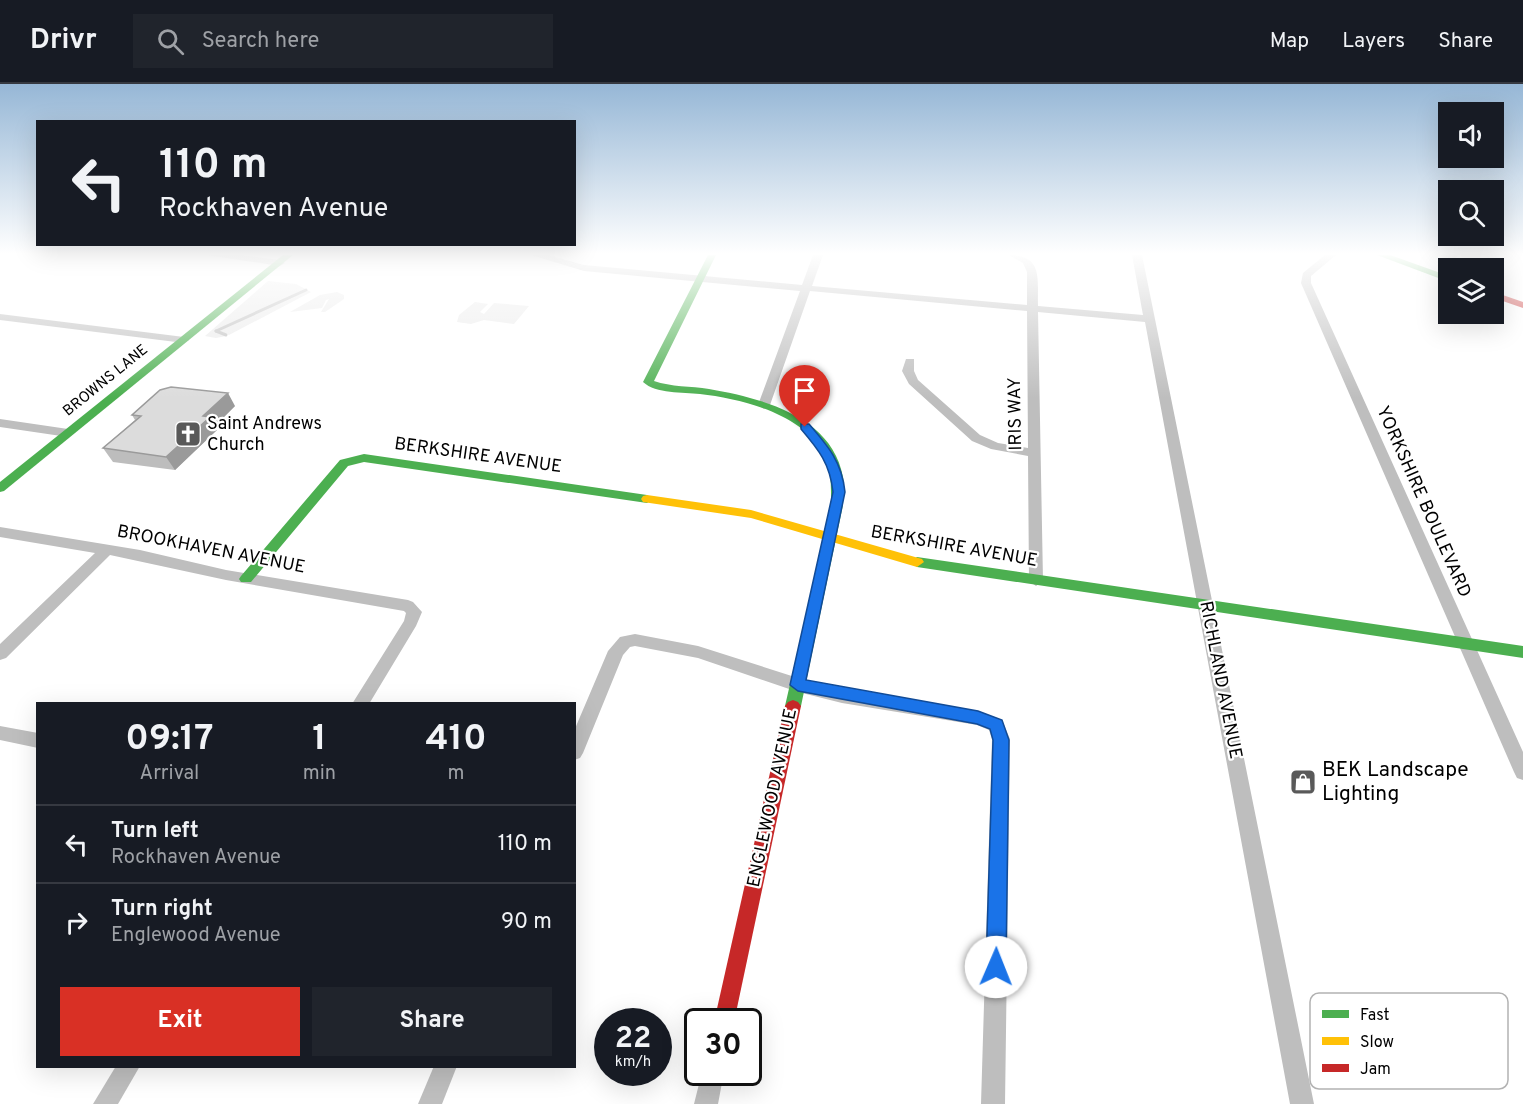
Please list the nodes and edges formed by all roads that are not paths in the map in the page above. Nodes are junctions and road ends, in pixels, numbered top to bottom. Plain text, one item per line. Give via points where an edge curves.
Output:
1 (230, 303) edge
2 (688, 303) edge
3 (801, 303) edge
4 (975, 303) edge
5 (1033, 303) edge
6 (1146, 303) edge
7 (1315, 303) edge
8 (1033, 308) junction
9 (0, 317) edge
10 (1149, 319) junction
11 (184, 340) junction
12 (910, 361) dead end
13 (764, 405) junction
14 (0, 423) edge
15 (68, 433) junction
16 (1034, 453) junction
17 (0, 488) edge
18 (0, 532) edge
19 (830, 538) junction
20 (107, 550) junction
21 (246, 579) junction
22 (1036, 581) junction
23 (1205, 605) junction
24 (1465, 644) junction
25 (1523, 652) edge
26 (0, 654) edge
27 (798, 685) junction
28 (361, 702) edge
29 (0, 733) edge
30 (36, 741) edge
31 (576, 748) edge
32 (1523, 772) edge
33 (727, 1008) edge
34 (128, 1068) edge
35 (445, 1068) edge
36 (710, 1086) edge
37 (105, 1104) edge
38 (430, 1104) edge
39 (706, 1104) edge
40 (993, 1104) edge
41 (1302, 1104) edge

1 - 11 street, BROWNS LANE
2 - 13 street, ENGLEWOOD AVENUE via 648,379 650,384 730,395
3 - 13 street
4 - 8 street
5 - 8 street, IRIS WAY
6 - 10 street, RICHLAND AVENUE
7 - 24 street, YORKSHIRE BOULEVARD
8 - 10 street
8 - 16 street, IRIS WAY
9 - 11 street
10 - 23 street, RICHLAND AVENUE
11 - 15 street, BROWNS LANE
12 - 16 street via 908,371 913,382 969,434 995,446
13 - 19 street, ENGLEWOOD AVENUE via 805,427 829,454 839,484
14 - 15 street
15 - 17 street, BROWNS LANE
16 - 22 street, IRIS WAY
18 - 20 street, BROOKHAVEN AVENUE
19 - 21 street, BERKSHIRE AVENUE via 751,514 364,458 348,461
19 - 22 street, BERKSHIRE AVENUE via 908,561
19 - 27 street, ENGLEWOOD AVENUE
20 - 21 street, BROOKHAVEN AVENUE
20 - 26 street
21 - 28 street, BROOKHAVEN AVENUE via 404,605 412,610 411,622
22 - 23 street, BERKSHIRE AVENUE
23 - 24 street, BERKSHIRE AVENUE
23 - 41 street, RICHLAND AVENUE
24 - 25 street, BERKSHIRE AVENUE
24 - 32 street, YORKSHIRE BOULEVARD
27 - 31 street via 704,653 645,640 626,641 616,651
27 - 33 street, ENGLEWOOD AVENUE
27 - 40 street via 988,720 1000,732
29 - 30 street
34 - 37 street
35 - 38 street
36 - 39 street

